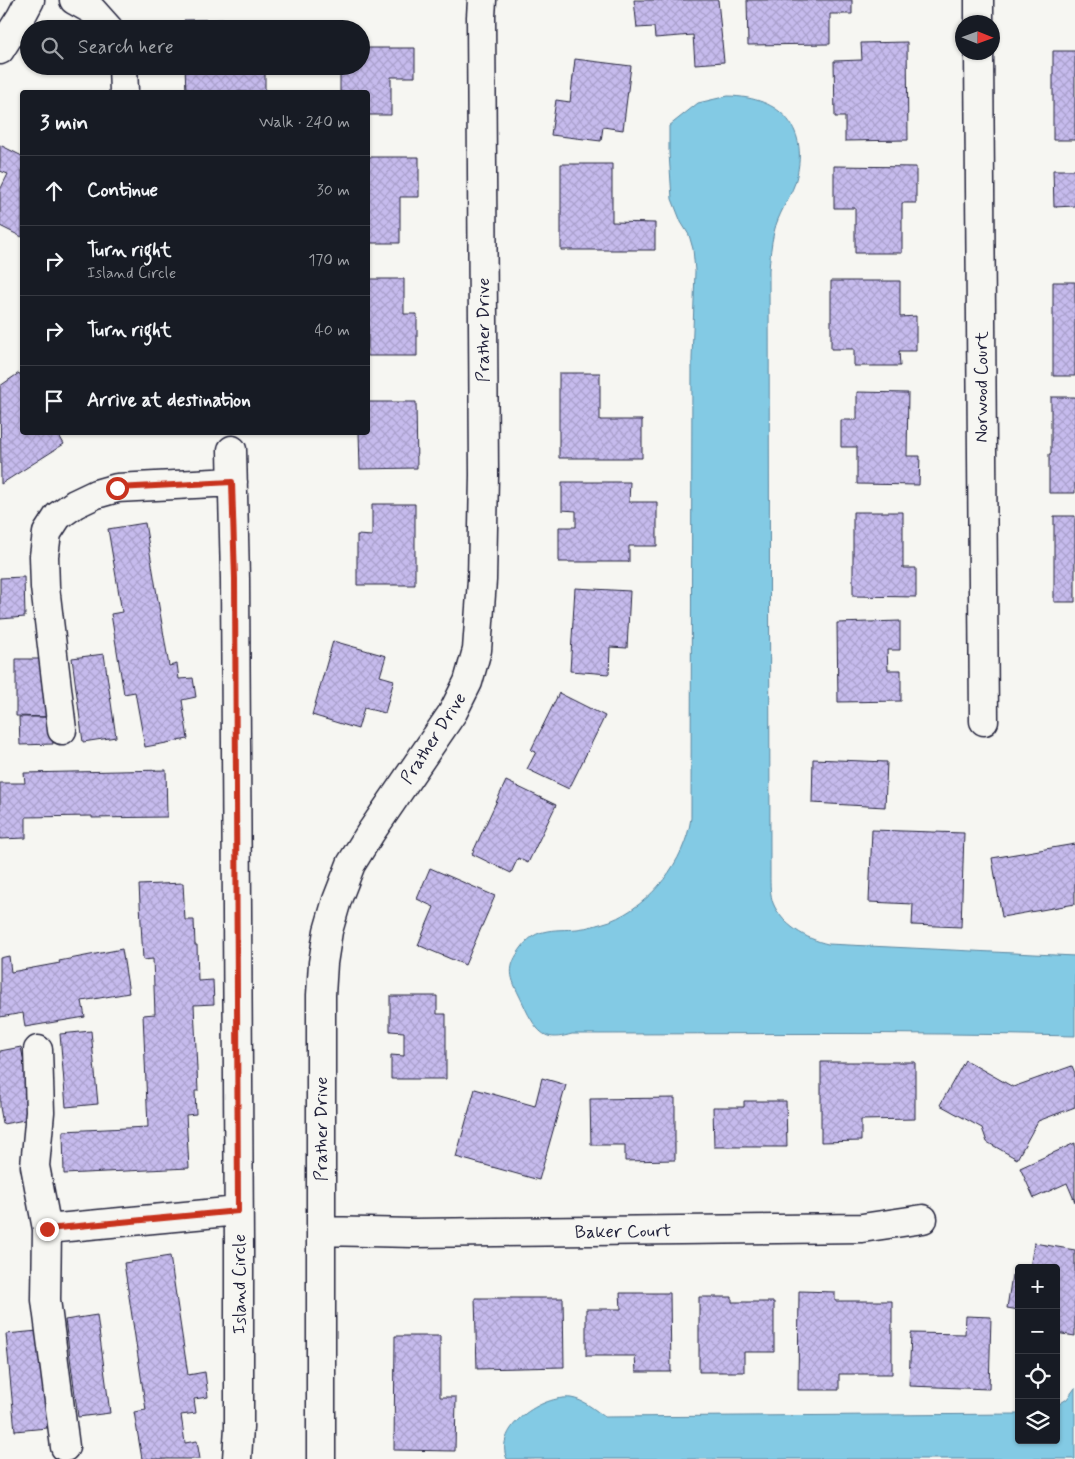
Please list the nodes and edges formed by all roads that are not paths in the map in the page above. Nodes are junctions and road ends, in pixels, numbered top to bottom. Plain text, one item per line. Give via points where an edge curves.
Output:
1 (30, 0) edge
2 (74, 0) edge
3 (482, 0) edge
4 (979, 0) edge
5 (979, 15) edge
6 (100, 20) edge
7 (0, 50) edge
8 (979, 60) edge
9 (123, 75) edge
10 (124, 90) edge
11 (232, 450) dead end
12 (232, 482) junction
13 (984, 721) dead end
14 (62, 730) dead end
15 (38, 1050) dead end
16 (238, 1211) junction
17 (923, 1220) dead end
18 (47, 1229) junction
19 (321, 1231) junction
20 (65, 1447) dead end
21 (237, 1459) edge
22 (321, 1459) edge

1 - 7 street
2 - 6 street via 92,10
3 - 19 street, Prather Drive via 484,475 477,650 468,682 453,712 351,864 328,931 321,995
4 - 5 street
8 - 13 street, Norwood Court
9 - 10 street
11 - 12 street, Island Circle
12 - 14 street via 117,488 96,494 58,516 47,533 44,556
12 - 16 street, Island Circle
15 - 18 street via 40,1112 35,1166
16 - 18 street
16 - 21 street, Island Circle
17 - 19 street, Baker Court via 862,1228 414,1233
18 - 20 street via 46,1300
19 - 22 street, Prather Drive

